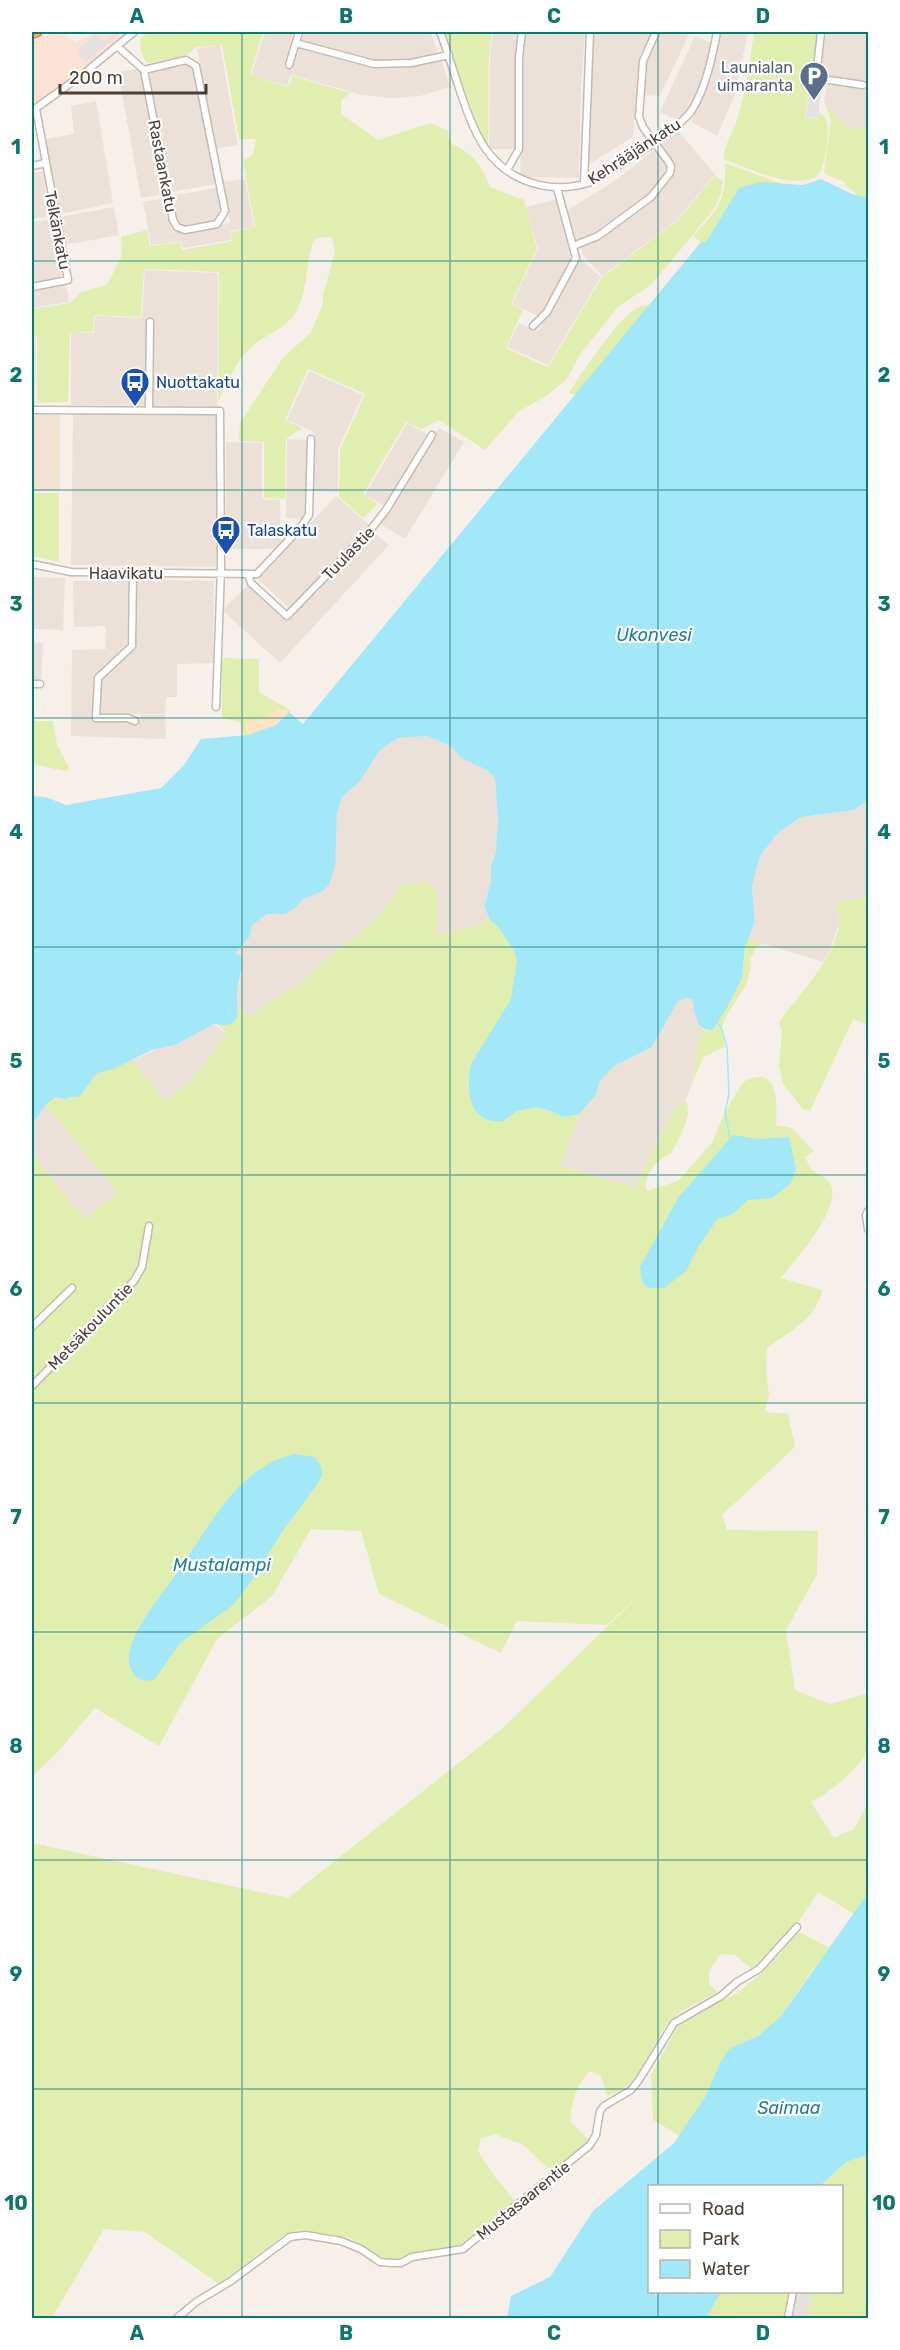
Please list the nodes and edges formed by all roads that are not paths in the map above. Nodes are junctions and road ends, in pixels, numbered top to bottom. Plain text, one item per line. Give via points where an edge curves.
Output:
1 (37, 32) edge
2 (134, 32) edge
3 (299, 32) edge
4 (440, 32) edge
5 (522, 32) edge
6 (590, 32) edge
7 (656, 32) edge
8 (717, 32) edge
9 (821, 32) edge
10 (32, 34) edge
11 (296, 43) junction
12 (117, 46) junction
13 (449, 55) junction
14 (289, 65) dead end
15 (144, 70) junction
16 (863, 85) dead end
17 (34, 110) edge
18 (653, 141) junction
19 (45, 163) junction
20 (32, 166) edge
21 (507, 170) junction
22 (584, 184) junction
23 (557, 188) junction
24 (573, 246) junction
25 (32, 287) edge
26 (150, 322) dead end
27 (534, 326) dead end
28 (32, 410) edge
29 (149, 411) junction
30 (432, 435) dead end
31 (311, 439) dead end
32 (32, 564) edge
33 (133, 573) junction
34 (221, 573) junction
35 (248, 574) junction
36 (32, 684) edge
37 (40, 684) dead end
38 (216, 707) dead end
39 (135, 721) dead end
40 (868, 1211) edge
41 (148, 1226) dead end
42 (868, 1229) edge
43 (72, 1288) dead end
44 (32, 1327) edge
45 (32, 1386) edge
46 (796, 1928) dead end
47 (793, 2293) edge
48 (177, 2319) edge
49 (788, 2319) edge

1 - 10 highway
2 - 12 street
3 - 11 street
4 - 13 street, Kehrääjänkatu
5 - 21 street via 519,149
6 - 22 street
7 - 18 street via 643,61 639,117
8 - 18 street, Kehrääjänkatu via 693,109 681,123
9 - 16 street via 816,78
11 - 13 street via 374,64 411,63
11 - 14 street
12 - 15 street
12 - 17 street
13 - 21 street, Kehrääjänkatu via 475,129 485,147
15 - 15 street, Rastaankatu via 173,220 185,230 217,224 225,211 196,66 186,60
17 - 19 street, Telkänkatu
18 - 22 street, Kehrääjänkatu via 609,172
18 - 24 street via 671,166 659,188 598,236
19 - 20 street
19 - 25 street, Telkänkatu via 68,280
21 - 23 street, Kehrääjänkatu via 533,184
22 - 23 street, Kehrääjänkatu
23 - 24 street
24 - 27 street via 576,258 572,268 547,312
26 - 29 street
28 - 29 street
29 - 34 street via 220,411
30 - 35 street, Tuulastie via 372,528 287,616 251,583
31 - 35 street via 309,515 257,574
32 - 33 street, Haavikatu via 71,572
33 - 34 street, Haavikatu
33 - 39 street via 132,646 98,678 96,718
34 - 35 street, Haavikatu
34 - 38 street
36 - 37 street
40 - 42 street
41 - 45 street, Metsäkouluntie via 142,1267 134,1281
43 - 44 street
46 - 48 street, Mustasaarentie via 759,1969 674,2023 631,2090 600,2111 590,2145 463,2249 393,2264 380,2262 341,2241 305,2235 290,2237
47 - 49 street

